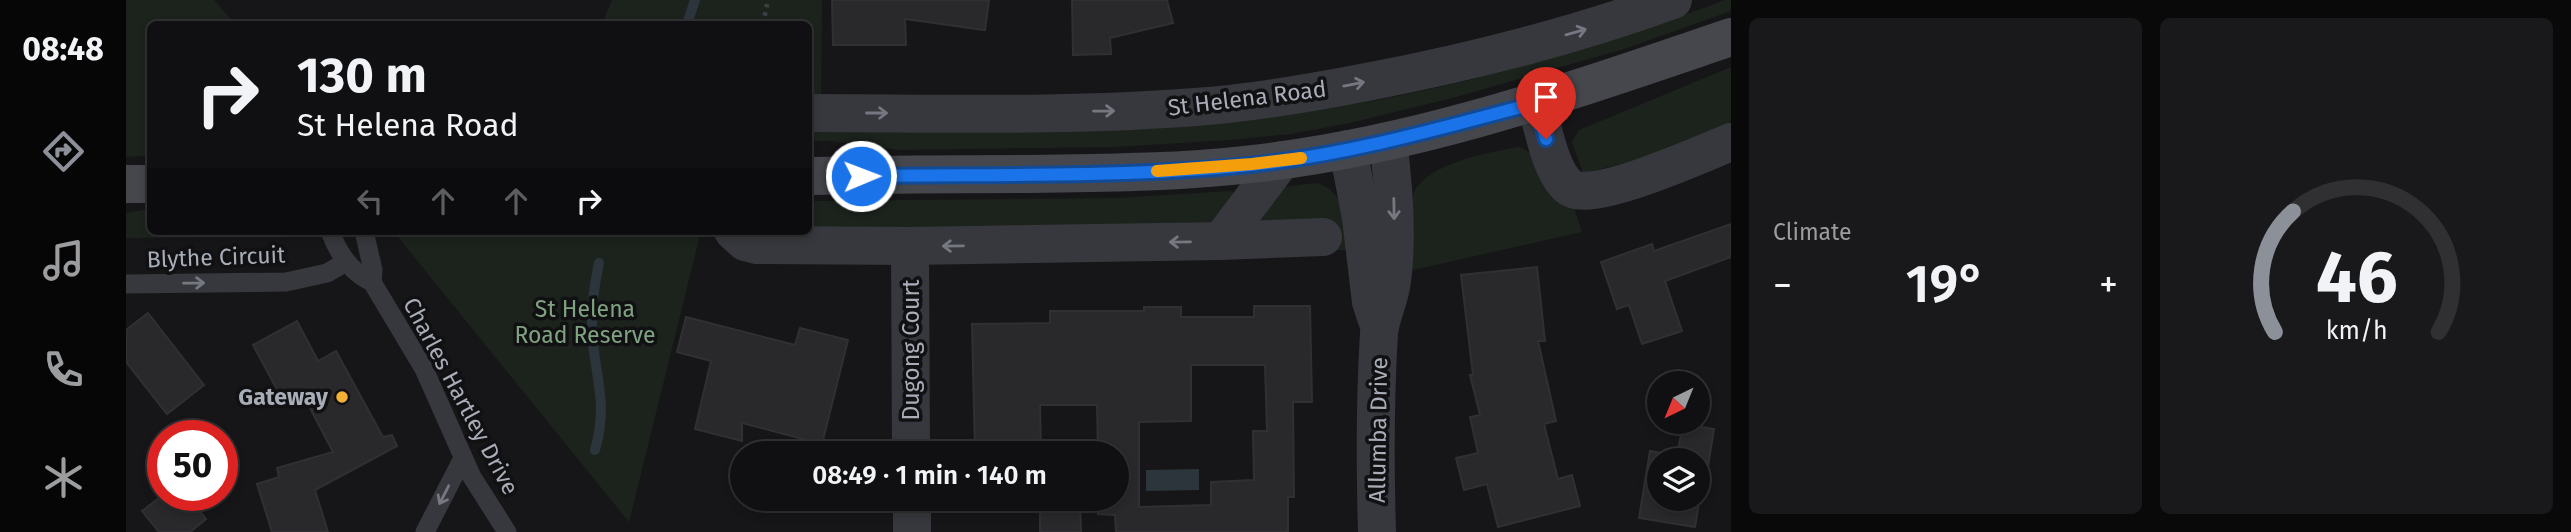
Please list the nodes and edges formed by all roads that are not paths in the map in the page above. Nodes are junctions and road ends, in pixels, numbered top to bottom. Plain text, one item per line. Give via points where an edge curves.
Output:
1 (1674, 0) edge
2 (1731, 37) edge
3 (1536, 103) junction
4 (812, 113) edge
5 (1388, 141) junction
6 (1731, 142) edge
7 (1348, 149) junction
8 (1282, 160) junction
9 (812, 176) edge
10 (126, 184) edge
11 (147, 184) edge
12 (332, 235) edge
13 (365, 235) edge
14 (737, 235) edge
15 (1323, 237) dead end
16 (1221, 241) junction
17 (910, 246) junction
18 (346, 262) junction
19 (372, 282) junction
20 (126, 284) edge
21 (1380, 328) junction
22 (911, 441) edge
23 (463, 458) junction
24 (912, 511) edge
25 (425, 532) edge
26 (507, 532) edge
27 (912, 532) edge
28 (1377, 532) edge

4 -> 1 street, St Helena Road via 1125,110 1255,101 1513,51
2 - 3 main road
3 - 5 main road
3 - 6 street via 1553,160 1570,188 1580,192 1613,187
5 - 7 main road
5 -> 21 street, Allumba Drive via 1394,200 1392,280
7 - 8 main road
7 - 21 street, Allumba Drive via 1371,302
8 - 9 main road via 1127,173
8 - 16 street
10 - 11 main road
12 - 18 lane, Charles Hartley Drive
13 - 19 lane, Charles Hartley Drive
14 - 17 street via 757,244
15 - 16 street
16 -> 17 street
17 - 22 street, Dugong Court
18 - 19 lane, Charles Hartley Drive
20 -> 18 lane, Blythe Circuit via 286,282 327,273
19 - 23 lane, Charles Hartley Drive via 424,369
21 - 28 street, Allumba Drive
23 -> 25 lane
23 - 26 lane, Charles Hartley Drive
24 - 27 street

